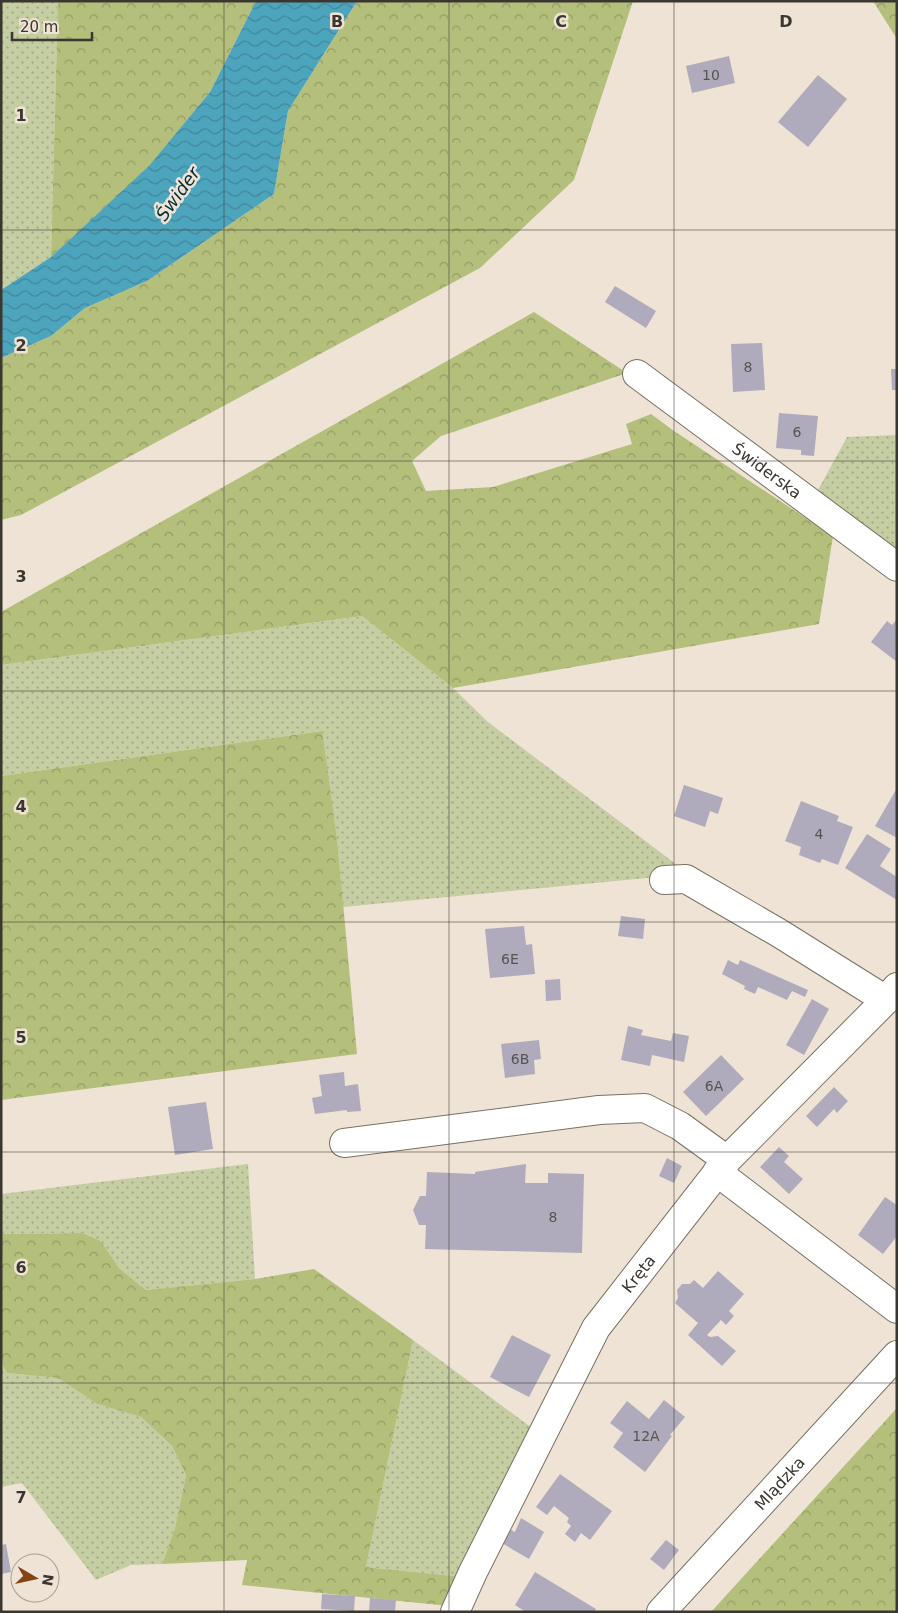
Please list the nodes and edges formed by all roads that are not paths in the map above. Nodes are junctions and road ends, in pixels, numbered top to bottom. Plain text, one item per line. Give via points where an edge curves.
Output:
1 (637, 374) dead end
2 (897, 567) edge
3 (664, 880) dead end
4 (891, 993) edge
5 (344, 1143) dead end
6 (722, 1166) junction
7 (897, 1309) edge
8 (897, 1355) edge
9 (455, 1612) edge
10 (662, 1612) edge

1 - 2 street, Świderska
3 - 4 street via 686,879
4 - 6 street, Kręta
5 - 6 street via 599,1110 645,1108 680,1126
6 - 7 street
6 - 9 street, Kręta via 596,1328
8 - 10 street, Mlądzka

